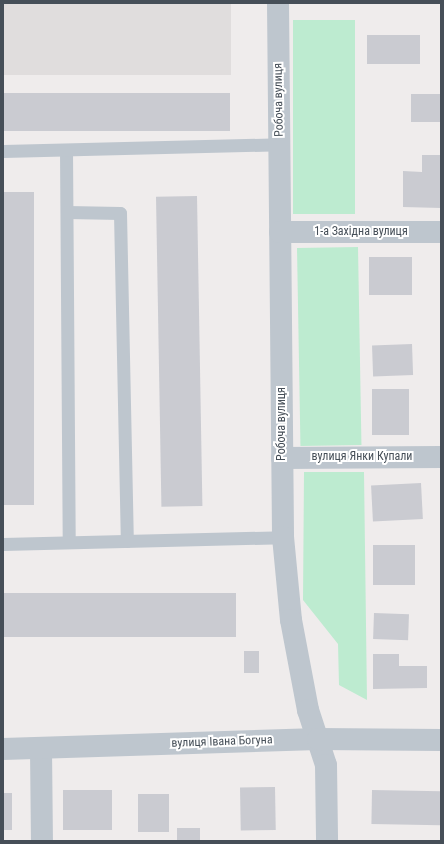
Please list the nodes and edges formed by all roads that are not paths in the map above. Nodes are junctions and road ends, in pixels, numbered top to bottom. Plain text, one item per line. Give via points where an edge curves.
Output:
1 (278, 3) edge
2 (280, 144) junction
3 (66, 150) junction
4 (3, 151) edge
5 (67, 212) junction
6 (280, 232) junction
7 (441, 232) edge
8 (441, 457) edge
9 (282, 458) junction
10 (283, 537) junction
11 (127, 541) junction
12 (69, 542) junction
13 (3, 544) edge
14 (318, 739) junction
15 (441, 740) edge
16 (3, 749) edge
17 (41, 749) junction
18 (42, 841) edge
19 (326, 841) edge

1 - 2 street, Робоча вулиця
2 - 3 lane
2 - 6 street, Робоча вулиця
3 - 4 lane
3 - 5 lane
5 - 11 lane via 120,213
5 - 12 lane
6 - 7 street, 1-а Західна вулиця
6 - 9 street, Робоча вулиця
8 - 9 street, вулиця Янки Купали
9 - 10 street, Робоча вулиця
10 - 11 lane
10 - 14 street, Робоча вулиця via 291,620 308,710
11 - 12 lane
12 - 13 lane
14 - 15 street, вулиця Івана Богуна
14 - 17 street, вулиця Івана Богуна
14 - 19 street, Робоча вулиця via 326,765
16 - 17 street, вулиця Івана Богуна
17 - 18 street

